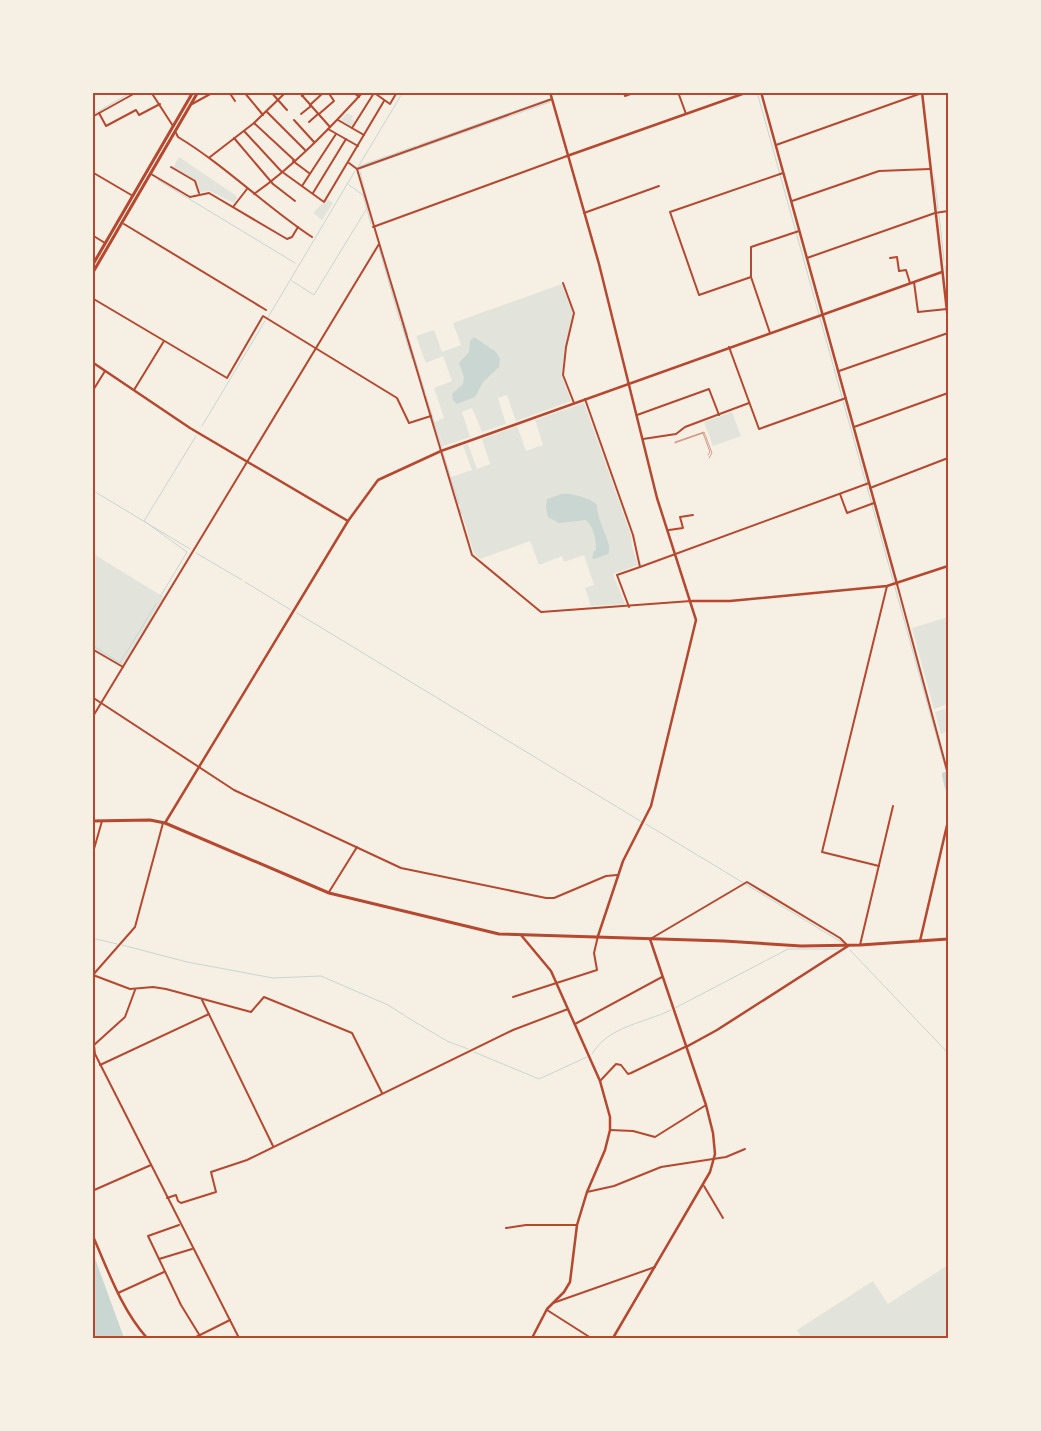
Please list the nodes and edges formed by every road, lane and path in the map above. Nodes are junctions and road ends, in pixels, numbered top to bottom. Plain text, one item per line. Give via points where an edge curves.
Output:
1 (137, 92) edge
2 (151, 92) edge
3 (193, 92) edge
4 (198, 92) edge
5 (214, 92) edge
6 (229, 92) edge
7 (244, 92) edge
8 (271, 92) edge
9 (286, 92) edge
10 (299, 92) edge
11 (306, 92) edge
12 (326, 92) edge
13 (353, 92) edge
14 (363, 92) edge
15 (397, 92) edge
16 (550, 92) edge
17 (624, 92) edge
18 (636, 92) edge
19 (678, 92) edge
20 (748, 92) edge
21 (761, 92) edge
22 (373, 93) edge
23 (922, 93) edge
24 (302, 96) junction
25 (359, 97) junction
26 (552, 99) junction
27 (278, 100) junction
28 (235, 101) dead end
29 (384, 101) junction
30 (160, 104) junction
31 (192, 104) junction
32 (310, 105) junction
33 (286, 110) dead end
34 (267, 112) junction
35 (99, 114) junction
36 (301, 114) dead end
37 (318, 114) junction
38 (263, 115) junction
39 (686, 115) junction
40 (92, 117) edge
41 (294, 120) dead end
42 (338, 120) junction
43 (308, 122) dead end
44 (254, 123) junction
45 (173, 127) junction
46 (329, 128) junction
47 (352, 128) junction
48 (244, 131) junction
49 (175, 132) junction
50 (336, 134) junction
51 (365, 135) junction
52 (234, 138) junction
53 (346, 140) junction
54 (314, 142) junction
55 (776, 145) junction
56 (358, 146) junction
57 (305, 150) junction
58 (567, 156) junction
59 (210, 158) junction
60 (294, 160) junction
61 (349, 163) junction
62 (171, 167) dead end
63 (357, 169) junction
64 (930, 169) junction
65 (92, 172) edge
66 (282, 172) junction
67 (784, 173) junction
68 (151, 174) junction
69 (309, 174) junction
70 (272, 181) junction
71 (302, 186) junction
72 (659, 186) dead end
73 (247, 188) junction
74 (199, 193) dead end
75 (254, 194) junction
76 (313, 194) junction
77 (134, 196) junction
78 (296, 201) dead end
79 (791, 201) junction
80 (233, 207) junction
81 (948, 211) edge
82 (935, 212) junction
83 (584, 213) junction
84 (124, 224) junction
85 (373, 227) junction
86 (298, 228) junction
87 (799, 231) junction
88 (92, 235) edge
89 (312, 238) dead end
90 (106, 243) junction
91 (379, 244) junction
92 (806, 258) junction
93 (890, 258) dead end
94 (92, 266) edge
95 (942, 272) junction
96 (92, 274) edge
97 (751, 277) junction
98 (914, 282) junction
99 (563, 283) dead end
100 (910, 283) junction
101 (92, 298) edge
102 (947, 309) junction
103 (266, 310) dead end
104 (824, 314) junction
105 (948, 319) edge
106 (770, 333) junction
107 (948, 333) edge
108 (164, 341) junction
109 (729, 347) junction
110 (315, 349) junction
111 (92, 362) edge
112 (106, 370) junction
113 (839, 371) junction
114 (629, 383) junction
115 (134, 390) junction
116 (92, 392) edge
117 (948, 393) edge
118 (845, 398) junction
119 (585, 399) junction
120 (574, 403) junction
121 (748, 403) junction
122 (719, 414) junction
123 (636, 415) junction
124 (431, 416) junction
125 (854, 427) junction
126 (643, 439) junction
127 (441, 451) junction
128 (708, 455) dead end
129 (709, 458) dead end
130 (948, 458) edge
131 (247, 462) junction
132 (869, 483) junction
133 (870, 488) junction
134 (840, 494) junction
135 (874, 503) junction
136 (693, 515) dead end
137 (348, 521) junction
138 (668, 530) junction
139 (676, 554) junction
140 (640, 566) junction
141 (948, 566) edge
142 (896, 584) junction
143 (889, 585) junction
144 (692, 601) junction
145 (629, 607) junction
146 (92, 649) edge
147 (123, 667) junction
148 (92, 697) edge
149 (102, 703) junction
150 (92, 718) edge
151 (199, 768) junction
152 (948, 774) edge
153 (893, 806) dead end
154 (92, 821) edge
155 (102, 821) junction
156 (948, 822) edge
157 (164, 823) junction
158 (357, 847) junction
159 (92, 856) edge
160 (879, 866) junction
161 (618, 875) junction
162 (329, 893) junction
163 (520, 934) junction
164 (598, 936) junction
165 (650, 939) junction
166 (948, 939) edge
167 (920, 941) junction
168 (860, 945) junction
169 (846, 946) junction
170 (93, 975) edge
171 (662, 976) junction
172 (556, 982) junction
173 (136, 990) junction
174 (513, 997) dead end
175 (202, 999) junction
176 (568, 1009) junction
177 (209, 1014) junction
178 (574, 1024) junction
179 (92, 1040) edge
180 (93, 1046) edge
181 (686, 1047) junction
182 (100, 1065) junction
183 (600, 1081) junction
184 (382, 1093) junction
185 (706, 1106) junction
186 (610, 1130) junction
187 (273, 1146) junction
188 (745, 1149) dead end
189 (713, 1159) junction
190 (151, 1165) junction
191 (704, 1186) junction
192 (92, 1191) edge
193 (587, 1192) junction
194 (167, 1198) junction
195 (723, 1218) dead end
196 (180, 1224) junction
197 (577, 1225) junction
198 (506, 1228) dead end
199 (92, 1234) edge
200 (192, 1249) junction
201 (159, 1258) junction
202 (656, 1266) junction
203 (165, 1272) junction
204 (118, 1293) junction
205 (553, 1303) junction
206 (546, 1310) junction
207 (230, 1320) junction
208 (200, 1336) junction
209 (147, 1338) edge
210 (194, 1338) edge
211 (239, 1338) edge
212 (532, 1338) edge
213 (591, 1338) edge
214 (613, 1338) edge

1 - 35 street
2 - 30 street
3 - 45 main road
4 - 31 main road
5 - 31 street
6 - 28 street
7 - 38 street
8 - 27 street
9 - 27 street
10 - 24 street
11 - 24 street
12 - 32 street
12 - 37 street via 334,101
13 - 25 street
14 - 25 street
15 - 29 street via 390,104
16 - 26 street
17 - 18 street via 626,96
19 - 39 street
20 - 39 street
21 - 55 street
22 - 29 street
22 - 47 street
23 - 55 street
23 - 64 street
24 - 32 street
25 - 42 street
26 - 58 street
26 - 63 street
27 - 33 street
27 - 34 street
29 - 51 street
30 - 35 street via 139,115 136,110 106,126
30 - 45 street
31 - 49 main road
32 - 36 street
32 - 37 street
34 - 38 street
34 - 57 street
35 - 40 street
37 - 43 street
37 - 46 street
38 - 44 street
39 - 58 street
41 - 54 street
42 - 46 street
42 - 47 street
44 - 48 street
44 - 60 street
45 - 49 street
45 - 77 main road
46 - 50 street
46 - 54 street
47 - 51 street
48 - 52 street
48 - 66 street
49 - 59 street
49 - 68 main road
50 - 53 street
50 - 69 street
51 - 56 street
52 - 59 street
52 - 70 street
53 - 56 street
53 - 76 street
54 - 57 street
55 - 67 street
56 - 61 street
57 - 60 street
58 - 83 street
58 - 85 street
59 - 73 street
60 - 66 street
60 - 69 street
61 - 63 street
61 - 76 street via 324,202
62 - 74 street via 195,182
63 - 85 street
64 - 79 street via 880,171
64 - 82 street
65 - 77 street
66 - 70 street
66 - 71 street
67 - 79 street
67 - 97 street via 670,212 699,295
68 - 80 street via 190,197 209,193
68 - 84 main road
69 - 71 street
70 - 75 street
70 - 78 street
71 - 76 street
72 - 83 street
73 - 75 street
73 - 80 street
75 - 86 street
77 - 90 main road
79 - 87 street
80 - 86 street via 287,239
81 - 82 street
82 - 92 street
82 - 95 street
83 - 114 street
84 - 96 main road
84 - 103 street
85 - 91 street
86 - 89 street
87 - 92 street
87 - 97 street via 751,247
88 - 90 street
90 - 94 main road
91 - 110 street
91 - 124 street
92 - 104 street
93 - 100 street via 897,257 899,271 906,270
95 - 98 street
95 - 102 street
97 - 106 street
98 - 100 street
98 - 102 street via 918,312
99 - 120 street via 574,313 563,375
100 - 104 street
101 - 108 street
102 - 105 street
104 - 106 street
104 - 113 street
106 - 109 street
107 - 113 street
108 - 110 street via 227,378 263,316
108 - 115 street
109 - 114 street
109 - 121 street
110 - 124 street via 397,398 408,423
110 - 131 street
111 - 112 street
112 - 115 street
112 - 116 street
113 - 118 street
114 - 119 street
114 - 123 street
115 - 131 street
117 - 125 street
118 - 121 street via 759,429
118 - 125 street
119 - 120 street
119 - 140 street via 633,535
120 - 127 street
121 - 122 street
122 - 123 street via 710,389
122 - 126 street via 685,426 676,434
123 - 126 street
124 - 127 street
125 - 132 street
126 - 138 street
127 - 137 street via 378,480
127 - 145 street via 472,555 530,605 548,613
128 - 129 lane via 710,452 708,442 703,433 675,442 704,432 712,453
130 - 133 street
131 - 137 street
131 - 147 street
132 - 133 street
132 - 134 street
133 - 135 street
134 - 135 street via 847,513
134 - 139 street
135 - 142 street
136 - 138 street via 680,517 683,528
137 - 151 street
138 - 139 street
139 - 140 street
139 - 144 street
140 - 145 street via 617,575
141 - 142 street
142 - 143 street
142 - 152 street
143 - 144 street via 730,601
143 - 160 street via 822,852
144 - 145 street
144 - 161 street via 696,620 651,806
146 - 147 street
147 - 149 street
148 - 149 street
149 - 150 street
149 - 151 street
151 - 157 street
151 - 158 street via 234,790
153 - 160 street
154 - 155 main road
155 - 157 main road via 150,820
155 - 159 street
156 - 167 street
157 - 162 main road
157 - 170 street via 135,927
158 - 161 street via 413,872 546,898 554,898 606,876
158 - 162 street
160 - 168 street
161 - 164 street
162 - 163 main road via 488,932
163 - 164 main road
163 - 172 street via 551,971
164 - 165 main road
164 - 172 street via 594,953 596,970
165 - 169 main road
165 - 169 street via 746,882 798,912
165 - 171 street
166 - 167 main road
167 - 168 main road
168 - 169 main road
169 - 181 street
170 - 173 street
171 - 178 street
171 - 181 street
172 - 174 street
172 - 176 street
173 - 175 street via 153,986
173 - 180 street via 125,1017
175 - 177 street
175 - 184 street via 251,1012 264,997 346,1029 356,1040
176 - 178 street
176 - 184 street via 513,1030
177 - 182 street
177 - 187 street
178 - 183 street
179 - 180 street
180 - 182 street
181 - 183 street via 628,1074 616,1064
181 - 185 street
182 - 190 street
183 - 186 street via 609,1111
184 - 187 street
185 - 186 street via 655,1137 633,1131
185 - 189 street via 713,1133
186 - 193 street
187 - 194 street via 241,1163 211,1172 216,1192 181,1203 176,1195
188 - 189 street
189 - 191 street
189 - 193 street via 661,1168 614,1186
190 - 192 street
190 - 194 street
191 - 195 street
191 - 202 street
193 - 197 street
194 - 196 street
196 - 200 street
196 - 201 street via 148,1236
197 - 198 street via 526,1224
197 - 205 street via 570,1282
199 - 204 street
200 - 201 street
200 - 207 street
201 - 203 street
202 - 205 street
202 - 214 street
203 - 204 street
203 - 208 street
204 - 209 street
205 - 206 street
206 - 212 street
206 - 213 street
207 - 208 street
207 - 211 street
208 - 210 street

